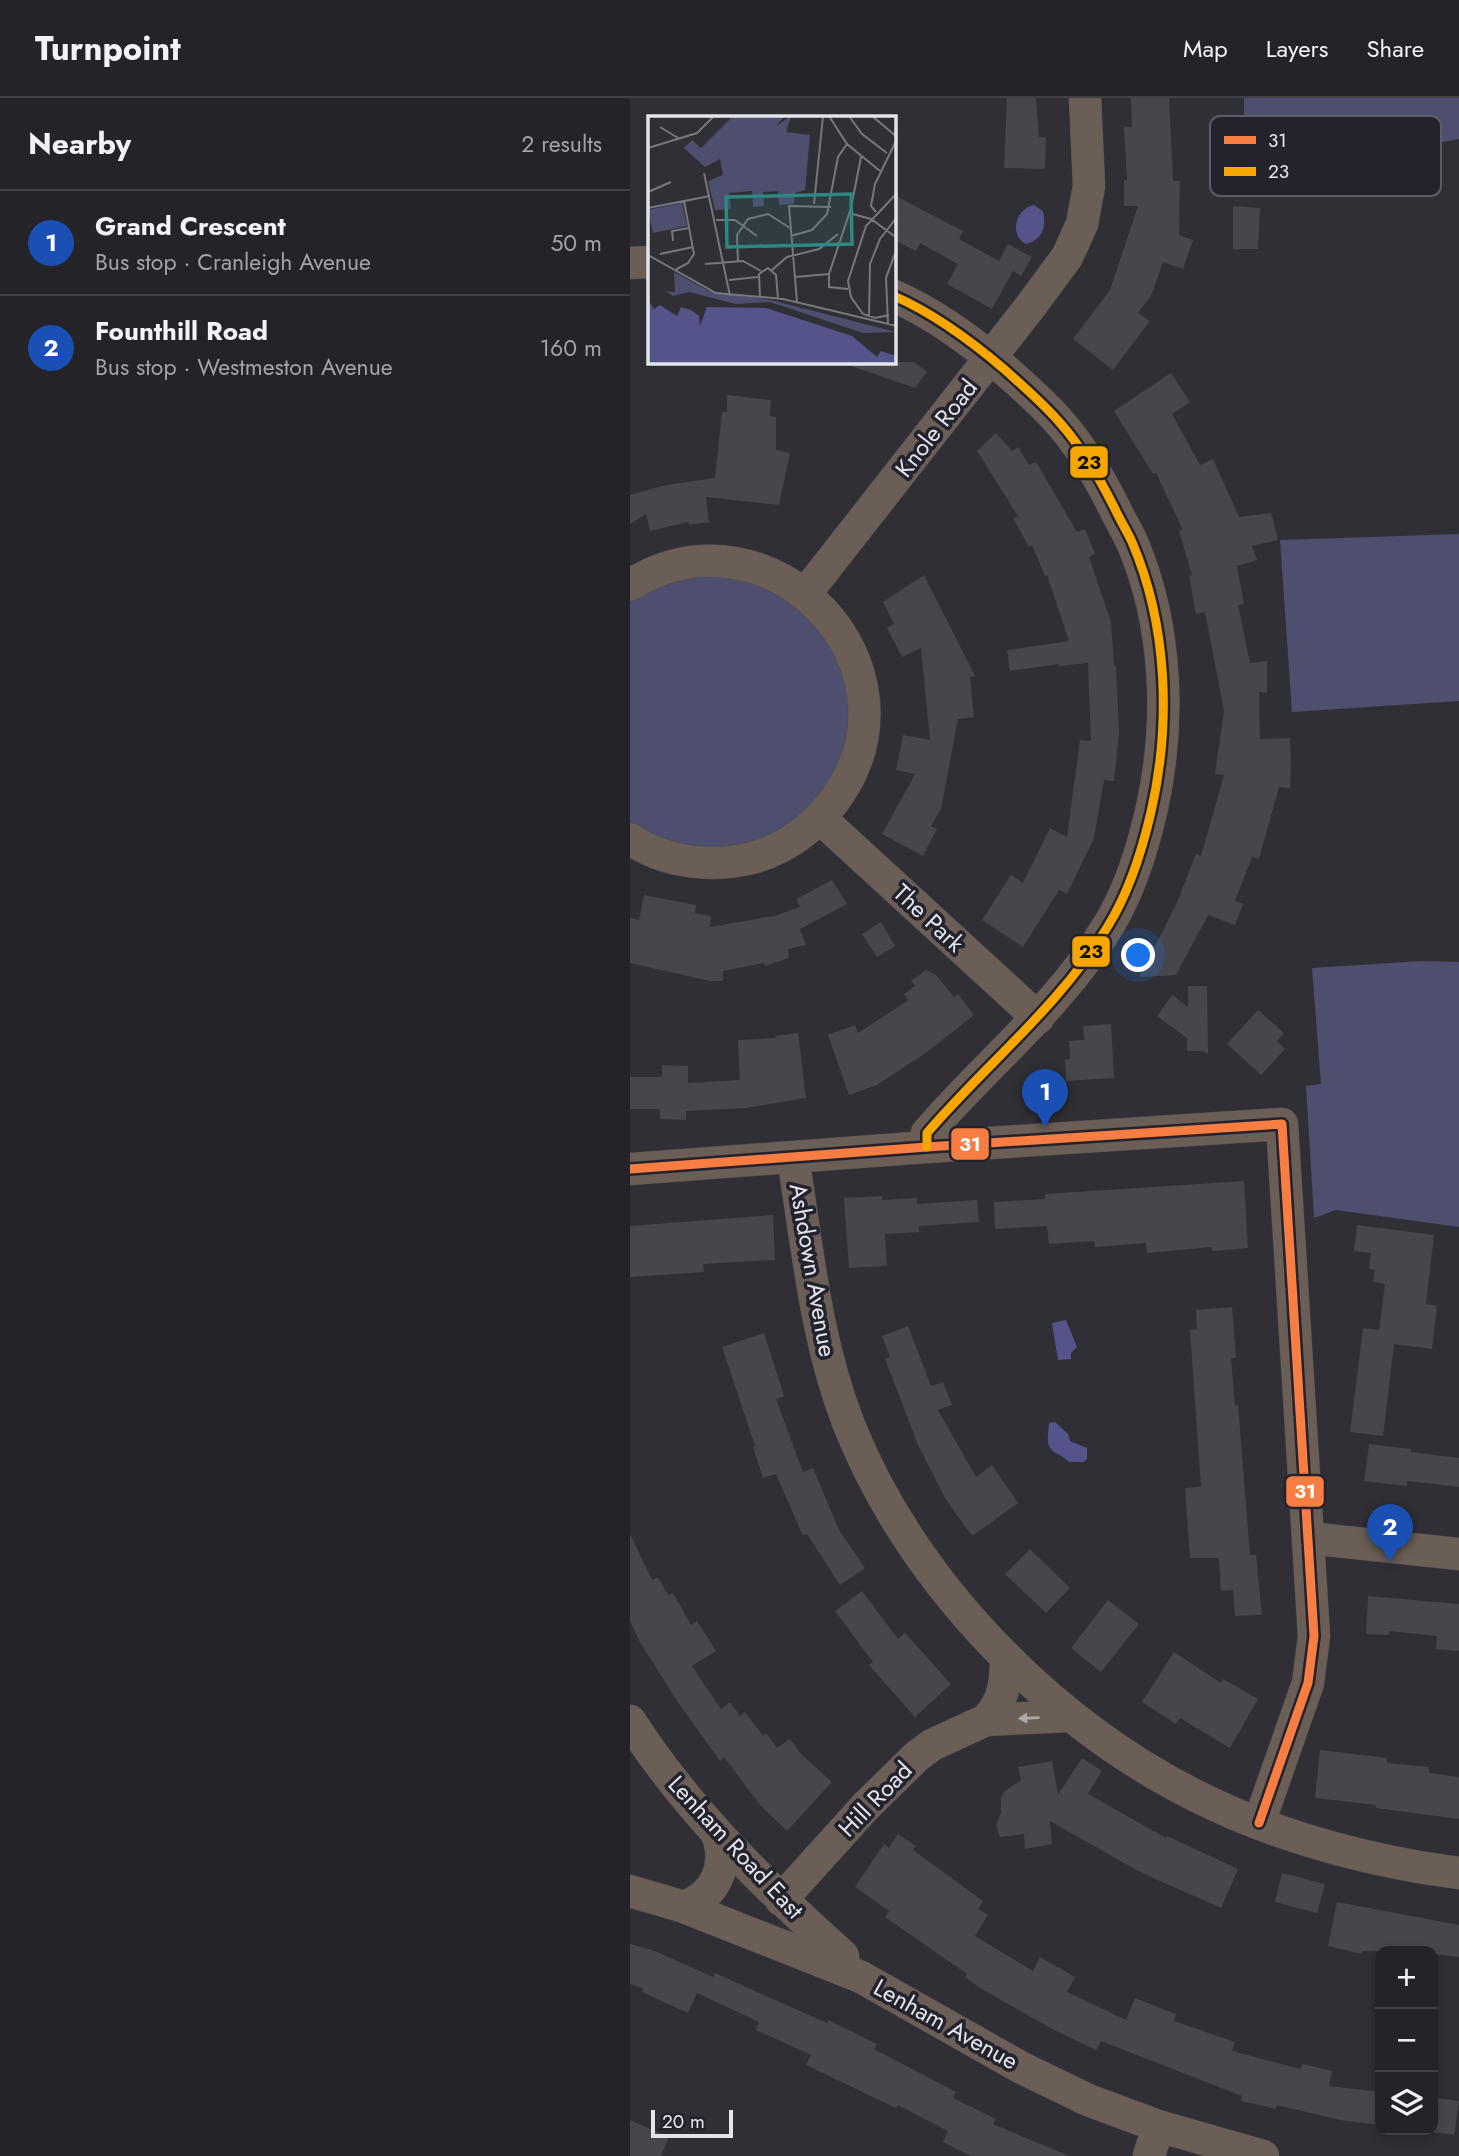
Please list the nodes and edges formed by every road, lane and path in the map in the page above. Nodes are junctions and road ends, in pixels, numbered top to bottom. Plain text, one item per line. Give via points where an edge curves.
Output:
1 (1085, 98) edge
2 (648, 262) edge
3 (630, 263) edge
4 (896, 297) edge
5 (990, 358) junction
6 (630, 585) edge
7 (806, 593) junction
8 (820, 818) junction
9 (630, 839) edge
10 (1038, 1018) junction
11 (927, 1147) junction
12 (793, 1158) junction
13 (630, 1169) edge
14 (1309, 1538) junction
15 (1459, 1554) edge
16 (1006, 1657) junction
17 (1072, 1716) junction
18 (986, 1720) junction
19 (630, 1721) edge
20 (1259, 1823) junction
21 (717, 1834) junction
22 (1459, 1873) edge
23 (630, 1891) edge
24 (781, 1900) junction
25 (684, 1907) junction
26 (839, 1968) junction
27 (1158, 2126) junction
28 (1149, 2156) edge
29 (1263, 2156) edge

1 - 5 street, Knole Road via 1090,186 1082,224 1067,257
2 - 3 street
4 - 5 street via 949,326
5 - 7 street, Knole Road
5 - 10 street via 1062,425 1107,494 1142,570 1160,656 1162,754 1142,845 1109,925
6 - 7 street via 678,564 716,561 773,573
7 - 8 street via 834,622 848,645 862,696 863,724 855,762
8 - 9 street via 775,849 723,863 668,857
8 - 10 street, The Park
10 - 11 street via 932,1127
11 - 12 street
11 - 14 street via 1282,1124
12 - 13 street
12 - 16 street, Ashdown Avenue via 820,1334 853,1434 909,1538
14 - 15 street
14 - 20 street via 1313,1657 1300,1709
16 - 17 street, Ashdown Avenue
16 - 18 street via 1001,1700
17 -> 18 street, Hill Road
17 - 20 street, Ashdown Avenue via 1172,1783
18 - 24 street, Hill Road via 917,1756
19 - 21 street, Lenham Road East
20 - 22 street, Ashdown Avenue via 1352,1852
21 - 24 street, Lenham Road East
21 - 25 street via 723,1856 718,1879 704,1897
23 - 25 street, Lenham Avenue
24 - 26 street, Lenham Road East via 843,1955
25 - 26 street, Lenham Avenue
26 - 27 street, Lenham Avenue via 883,1988 1020,2067 1088,2100
27 - 28 street
27 - 29 street, Lenham Avenue

